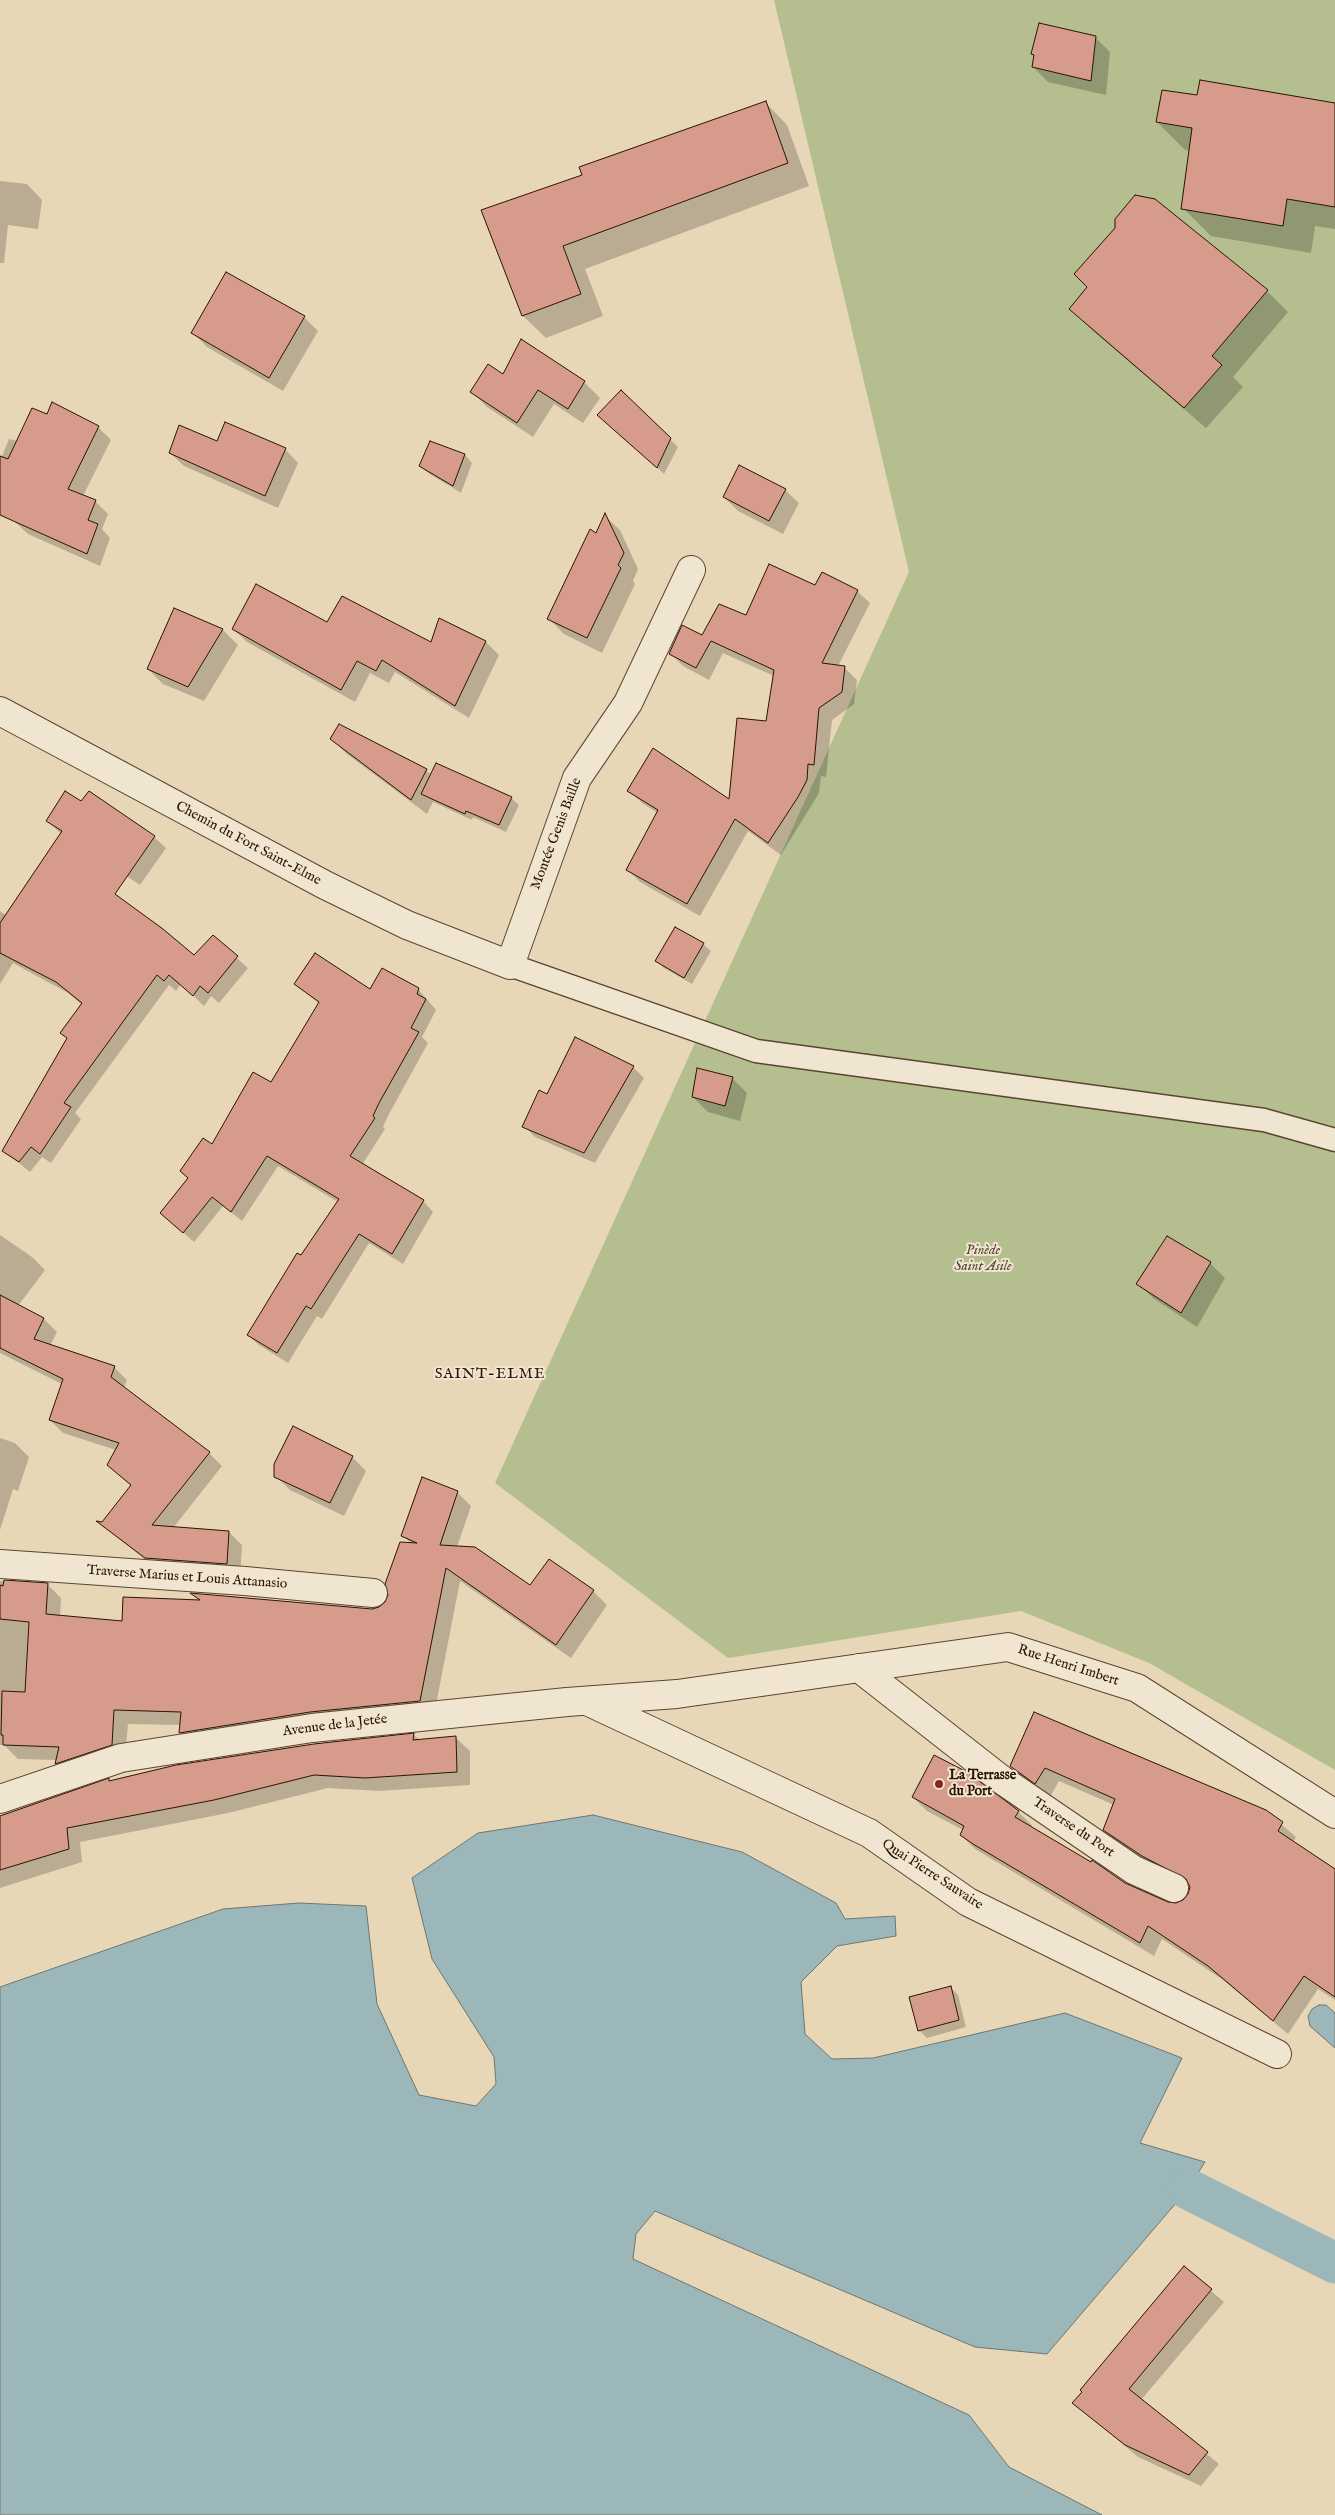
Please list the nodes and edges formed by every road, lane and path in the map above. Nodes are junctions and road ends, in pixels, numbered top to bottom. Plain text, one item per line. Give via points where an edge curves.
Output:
1 (691, 570) dead end
2 (0, 711) edge
3 (506, 963) junction
4 (1335, 1140) edge
5 (0, 1564) edge
6 (373, 1593) dead end
7 (859, 1668) junction
8 (677, 1694) joint
9 (586, 1700) junction
10 (0, 1799) edge
11 (1335, 1814) edge
12 (1174, 1888) dead end
13 (1277, 2054) dead end

1 - 3 street, Montée Genis Baille via 628,703 576,778
2 - 3 street, Chemin du Fort Saint-Elme via 325,885 407,925
3 - 4 lane via 756,1051 1264,1120
5 - 6 street, Traverse Marius et Louis Attanasio
7 - 8 street, Rue Henri Imbert
7 - 11 street, Rue Henri Imbert via 1008,1646 1137,1688
7 - 12 street, Traverse du Port via 1002,1780 1134,1870
8 - 9 street, Avenue de la Jetée
9 - 10 street, Avenue de la Jetée via 312,1728 121,1758
9 - 13 street, Quai Pierre Sauvaire via 869,1833 968,1902

